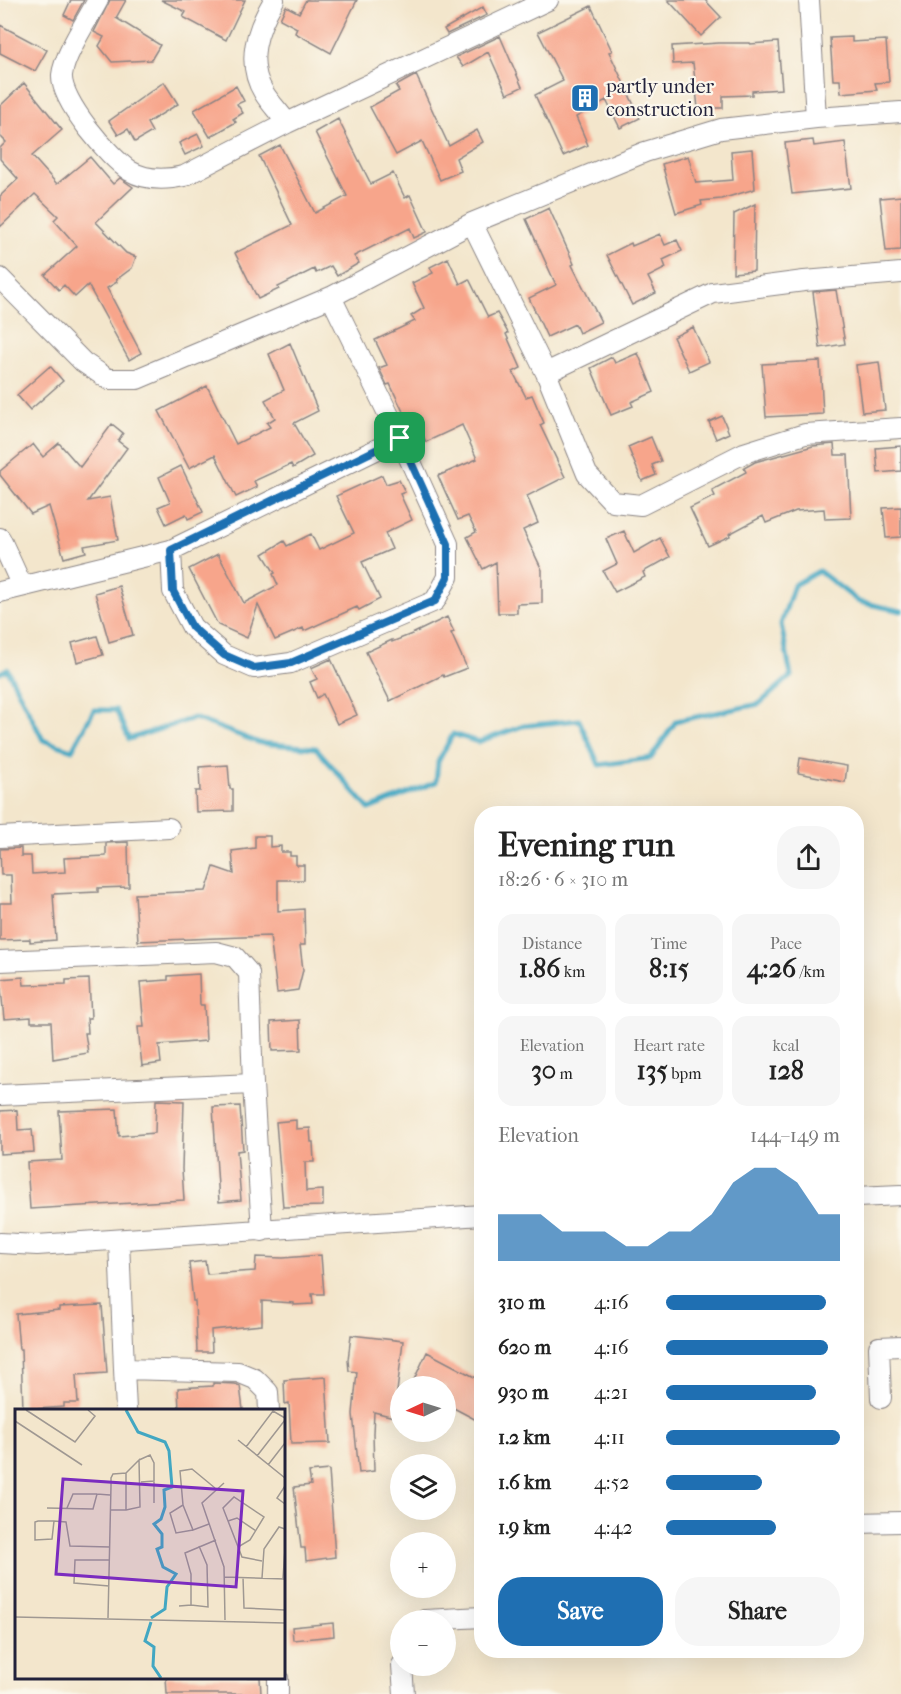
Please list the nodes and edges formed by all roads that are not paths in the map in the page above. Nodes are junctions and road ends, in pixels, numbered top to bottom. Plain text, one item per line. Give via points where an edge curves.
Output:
1 (98, 0) edge
2 (274, 0) edge
3 (548, 0) edge
4 (810, 0) edge
5 (521, 6) edge
6 (901, 112) edge
7 (816, 118) junction
8 (287, 123) junction
9 (472, 223) junction
10 (901, 273) edge
11 (0, 278) edge
12 (331, 297) junction
13 (546, 373) junction
14 (901, 428) edge
15 (400, 438) junction
16 (0, 538) edge
17 (171, 550) junction
18 (22, 586) junction
19 (0, 592) edge
20 (169, 828) dead end
21 (0, 837) edge
22 (0, 961) edge
23 (253, 1084) junction
24 (0, 1095) edge
25 (901, 1195) edge
26 (864, 1197) edge
27 (474, 1216) edge
28 (262, 1231) junction
29 (119, 1240) junction
30 (0, 1244) edge
31 (901, 1346) edge
32 (124, 1369) junction
33 (880, 1398) dead end
34 (126, 1409) edge
35 (269, 1409) edge
36 (901, 1522) edge
37 (864, 1523) edge
38 (474, 1617) edge
39 (456, 1618) edge
40 (403, 1676) edge
41 (278, 1679) edge
42 (279, 1694) edge
43 (404, 1694) edge

1 - 8 street via 64,64 62,78 77,113 130,171 168,180 184,176
2 - 8 street via 255,41 254,60 264,93
3 - 5 street
4 - 7 street
5 - 8 street
6 - 7 street
7 - 9 street via 710,132 645,152
9 - 12 street
9 - 13 street
10 - 13 street via 713,293
11 - 12 street via 83,362 108,379 137,379
12 - 15 street
13 - 14 street via 587,474 613,502 641,505 744,453 805,434
15 - 17 street
15 - 17 street via 448,544 448,577 435,601 291,663 254,668 224,655 192,627 173,591
16 - 18 street
17 - 18 street
18 - 19 street
20 - 21 street
22 - 23 street via 216,952 235,957 249,973
23 - 24 street
23 - 28 street
25 - 26 street
27 - 28 street
28 - 29 street
29 - 30 street
29 - 32 street
31 - 33 street via 879,1347
32 - 34 street
32 - 35 street via 238,1372 255,1379 268,1392
36 - 37 street
38 - 39 street
40 - 43 street
41 - 42 street

